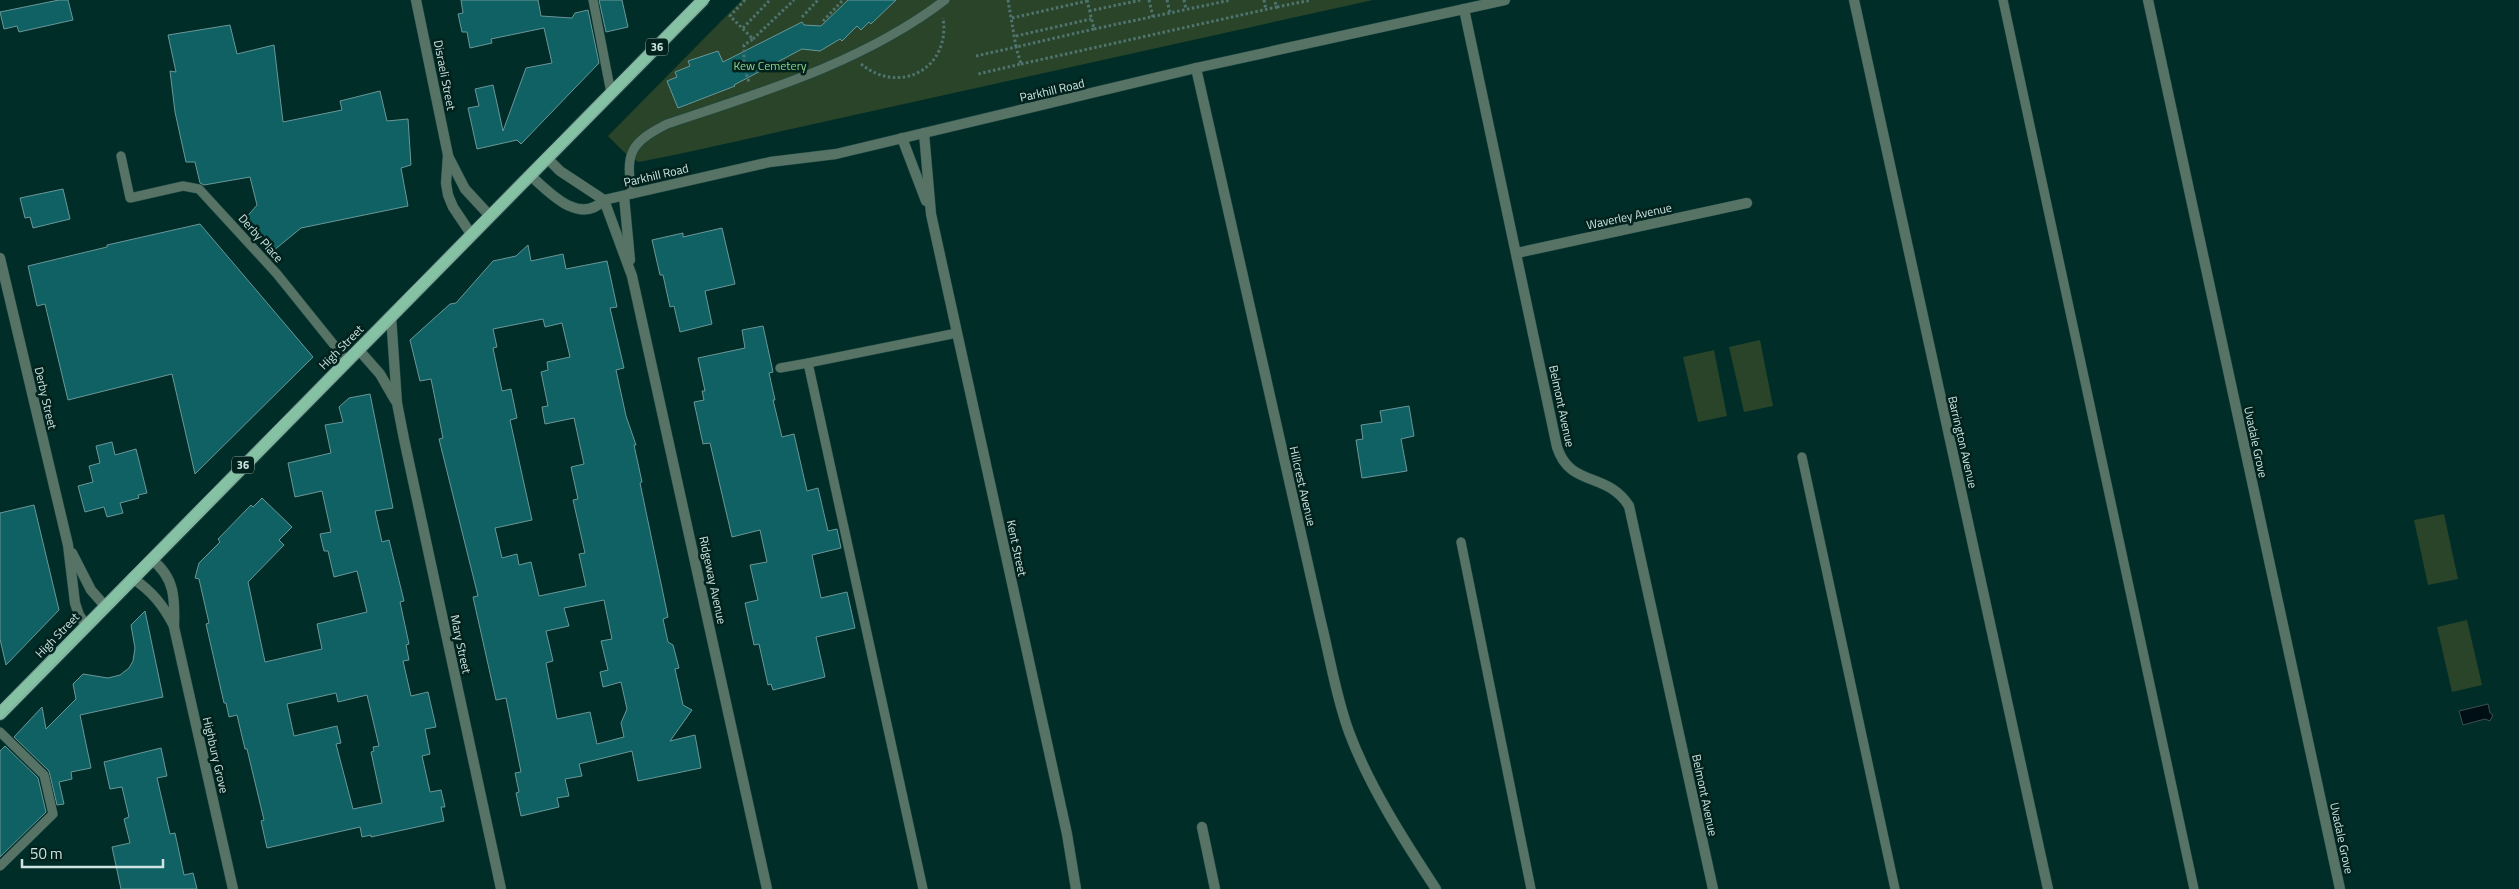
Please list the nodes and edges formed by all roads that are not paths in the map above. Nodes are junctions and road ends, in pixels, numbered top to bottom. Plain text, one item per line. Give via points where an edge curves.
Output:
1 (416, 0) edge
2 (593, 0) edge
3 (703, 0) edge
4 (1505, 0) edge
5 (1854, 0) edge
6 (2003, 0) edge
7 (2148, 0) edge
8 (942, 2) edge
9 (1464, 9) junction
10 (1196, 68) junction
11 (611, 93) junction
12 (924, 133) junction
13 (902, 138) junction
14 (121, 156) dead end
15 (448, 156) junction
16 (547, 158) junction
17 (530, 175) junction
18 (628, 195) junction
19 (604, 200) junction
20 (1747, 203) dead end
21 (931, 214) junction
22 (490, 216) junction
23 (471, 234) junction
24 (1517, 253) junction
25 (0, 258) edge
26 (632, 276) junction
27 (391, 316) junction
28 (957, 333) junction
29 (358, 349) junction
30 (347, 360) junction
31 (808, 363) junction
32 (780, 368) dead end
33 (397, 403) junction
34 (1802, 458) dead end
35 (1461, 542) dead end
36 (68, 545) junction
37 (151, 559) junction
38 (132, 578) junction
39 (105, 606) junction
40 (86, 626) junction
41 (174, 627) junction
42 (0, 714) edge
43 (0, 732) edge
44 (1202, 827) dead end
45 (0, 866) edge
46 (233, 889) edge
47 (501, 889) edge
48 (767, 889) edge
49 (923, 889) edge
50 (1076, 889) edge
51 (1215, 889) edge
52 (1436, 889) edge
53 (1531, 889) edge
54 (1713, 889) edge
55 (1895, 889) edge
56 (2048, 889) edge
57 (2194, 889) edge
58 (2340, 889) edge

1 - 15 street, Disraeli Street
2 - 11 lane
3 - 11 main road, High Street / 36
4 - 9 street, Parkhill Road
5 - 56 street, Barrington Avenue
6 - 57 lane
7 - 58 street, Uvadale Grove
8 - 18 lane via 911,24 851,56 652,132 629,157
9 - 10 street, Parkhill Road
9 - 24 street, Belmont Avenue
10 - 12 street, Parkhill Road
10 - 52 street, Hillcrest Avenue via 1343,712 1356,750 1391,818
11 - 16 main road, High Street / 36
12 - 13 street, Parkhill Road
12 - 21 street, Kent Street
13 - 18 street, Parkhill Road via 836,154 770,162
13 - 21 street, Kent Street
14 - 30 lane, Derby Place via 130,198 182,186 199,189 276,274
15 - 22 street, Disraeli Street via 466,189
15 - 23 street, Disraeli Street via 448,195
16 - 17 main road, High Street / 36
16 - 19 street
17 - 19 street, Parkhill Road via 561,203 578,209 592,209
17 - 22 main road, High Street / 36
18 - 19 street, Parkhill Road
18 - 26 street, Ridgeway Avenue
19 - 26 street, Ridgeway Avenue
20 - 24 street, Waverley Avenue
21 - 28 street, Kent Street
22 - 23 main road, High Street / 36
23 - 27 main road, High Street / 36
24 - 54 street, Belmont Avenue via 1560,456 1571,470 1607,485 1629,506
25 - 36 street, Derby Street
26 - 48 street, Ridgeway Avenue
27 - 29 main road, High Street / 36
27 - 33 street, Mary Street
28 - 31 lane
28 - 50 street, Kent Street via 1067,834
29 - 30 main road, High Street / 36
29 - 33 street, Mary Street via 380,374
30 - 37 main road, High Street / 36
31 - 32 lane
31 - 49 lane
33 - 47 street, Mary Street
34 - 55 lane
35 - 53 lane
36 - 39 street, Derby Street via 91,590
36 - 40 street, Derby Street via 75,603
37 - 38 main road, High Street / 36
37 - 41 street, Highbury Grove via 169,577 175,596
38 - 39 main road, High Street / 36
38 - 41 street, Highbury Grove via 162,604
39 - 40 main road, High Street / 36
40 - 42 main road, High Street / 36
41 - 46 street, Highbury Grove
43 - 45 lane via 44,775 54,814
44 - 51 street

